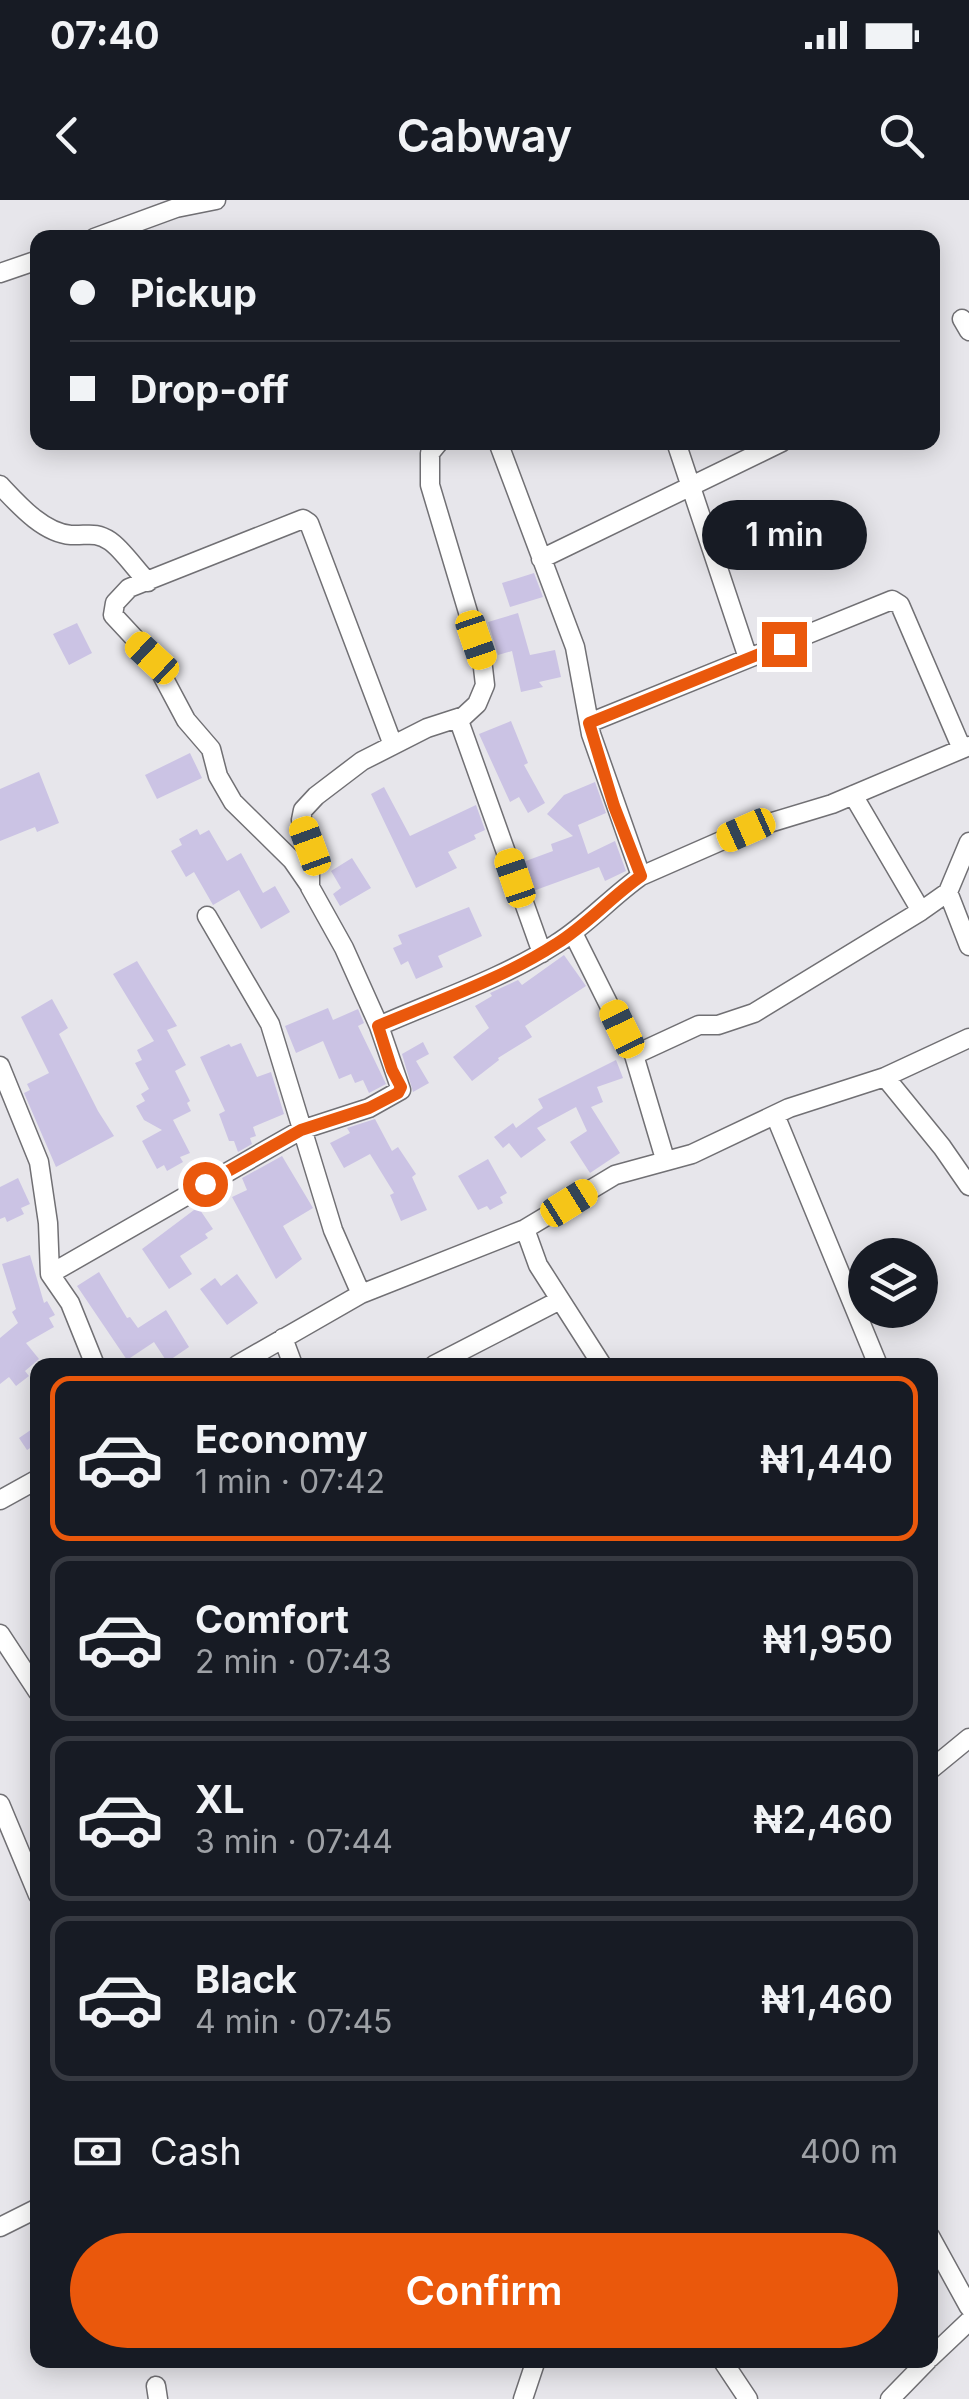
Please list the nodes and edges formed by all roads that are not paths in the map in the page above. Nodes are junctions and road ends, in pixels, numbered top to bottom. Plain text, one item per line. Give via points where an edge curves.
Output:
1 (216, 200) edge
2 (116, 230) edge
3 (30, 263) edge
4 (0, 273) edge
5 (432, 450) edge
6 (501, 450) edge
7 (679, 450) edge
8 (765, 450) edge
9 (0, 485) edge
10 (690, 486) junction
11 (542, 559) junction
12 (148, 582) junction
13 (748, 658) junction
14 (458, 718) junction
15 (589, 723) junction
16 (393, 744) junction
17 (966, 748) edge
18 (853, 795) junction
19 (969, 842) edge
20 (641, 876) junction
21 (310, 887) junction
22 (948, 892) junction
23 (921, 911) junction
24 (207, 916) dead end
25 (572, 933) junction
26 (969, 946) edge
27 (542, 953) junction
28 (378, 1026) junction
29 (969, 1038) edge
30 (634, 1055) junction
31 (0, 1066) edge
32 (885, 1078) junction
33 (774, 1115) junction
34 (301, 1130) junction
35 (665, 1159) junction
36 (969, 1186) edge
37 (525, 1229) junction
38 (50, 1274) junction
39 (361, 1294) junction
40 (560, 1300) junction
41 (283, 1338) junction
42 (92, 1358) edge
43 (249, 1358) edge
44 (290, 1358) edge
45 (448, 1358) edge
46 (597, 1358) edge
47 (875, 1358) edge
48 (30, 1483) edge
49 (0, 1500) edge
50 (0, 1634) edge
51 (30, 1680) edge
52 (969, 1738) edge
53 (938, 1763) edge
54 (0, 1804) edge
55 (30, 1876) edge
56 (30, 2212) edge
57 (0, 2226) edge
58 (938, 2251) edge
59 (969, 2307) edge
60 (969, 2322) edge
61 (938, 2351) edge
62 (533, 2368) edge
63 (727, 2368) edge
64 (920, 2368) edge
65 (523, 2399) edge
66 (748, 2399) edge
67 (890, 2399) edge

1 - 2 street
3 - 4 street
5 - 14 street via 430,485 485,685 477,704
6 - 11 street
7 - 10 street
8 - 10 street
9 - 12 street via 50,530 93,532 112,542
10 - 11 street
10 - 13 street
11 - 15 street via 575,647
12 - 16 street via 294,521 309,523
12 - 21 street via 129,588 113,615 152,658 210,750 233,802
13 - 15 street
13 - 17 street via 892,600
14 - 16 street
14 - 27 street
15 - 20 street
16 - 21 street via 303,810
17 - 18 street
18 - 20 street via 746,830
18 - 23 street
19 - 22 street
20 - 25 street
21 - 28 street
22 - 23 street
22 - 26 street
23 - 30 street via 754,1014 699,1025
24 - 34 street via 270,1024
25 - 27 street
25 - 30 street
27 - 28 street
28 - 34 street via 401,1090
29 - 32 street
30 - 35 street
31 - 38 street via 39,1162
32 - 33 street
32 - 36 street
33 - 35 street via 692,1154
33 - 47 street
34 - 38 street
34 - 39 street
35 - 37 street via 614,1175
37 - 39 street
37 - 40 street
38 - 42 street
39 - 41 street
40 - 45 street
40 - 46 street
41 - 43 street
41 - 44 street
48 - 49 street
50 - 51 street
52 - 53 street
54 - 55 street
56 - 57 street
58 - 59 street
60 - 61 street
62 - 65 street
63 - 66 street
64 - 67 street

